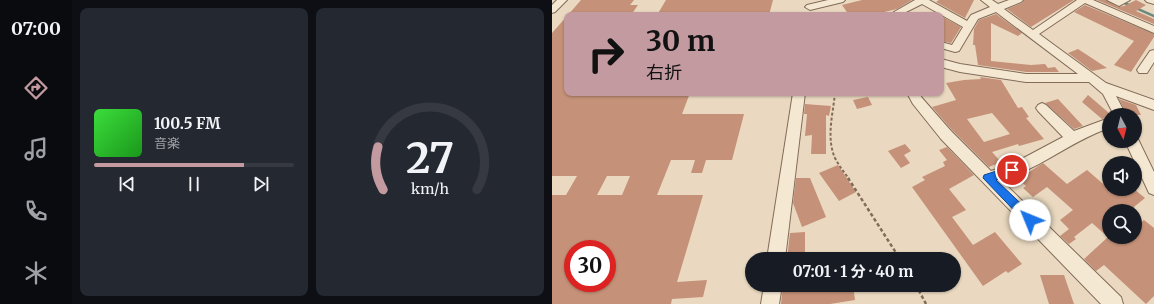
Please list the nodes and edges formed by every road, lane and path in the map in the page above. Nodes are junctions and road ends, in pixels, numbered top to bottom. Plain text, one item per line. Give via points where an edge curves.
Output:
1 (562, 0) edge
2 (840, 0) edge
3 (986, 0) edge
4 (1018, 0) edge
5 (1084, 0) edge
6 (1150, 0) edge
7 (1154, 1) edge
8 (810, 7) edge
9 (997, 8) junction
10 (552, 10) edge
11 (899, 12) edge
12 (943, 12) edge
13 (944, 12) edge
14 (968, 26) junction
15 (1154, 30) edge
16 (1033, 34) junction
17 (944, 46) edge
18 (1154, 53) edge
19 (944, 63) edge
20 (1142, 70) dead end
21 (1092, 78) junction
22 (1102, 86) junction
23 (799, 96) edge
24 (835, 96) edge
25 (914, 96) edge
26 (1154, 105) edge
27 (1042, 108) dead end
28 (1116, 108) edge
29 (1102, 125) edge
30 (1072, 138) junction
31 (1135, 148) edge
32 (988, 178) junction
33 (1154, 188) edge
34 (777, 252) edge
35 (895, 252) edge
36 (772, 292) edge
37 (920, 292) edge
38 (770, 304) edge
39 (926, 304) edge
40 (1114, 304) edge

1 - 10 street
2 - 8 street
3 - 9 street
4 - 9 street
5 - 15 street
5 - 16 street
6 - 7 street
9 - 14 street via 974,16
9 - 16 street
11 - 12 street via 922,0
13 - 14 street
14 - 17 street via 955,49
16 - 21 street
18 - 20 street
19 - 21 street via 1026,78
21 - 22 street
22 - 26 street
22 - 28 street
23 - 34 street
24 - 35 path via 830,146 835,158
25 - 32 street via 946,135
27 - 30 street
29 - 30 street
30 - 32 street via 1044,155 1001,175
31 - 33 street
32 - 40 street
36 - 38 street
37 - 39 path

